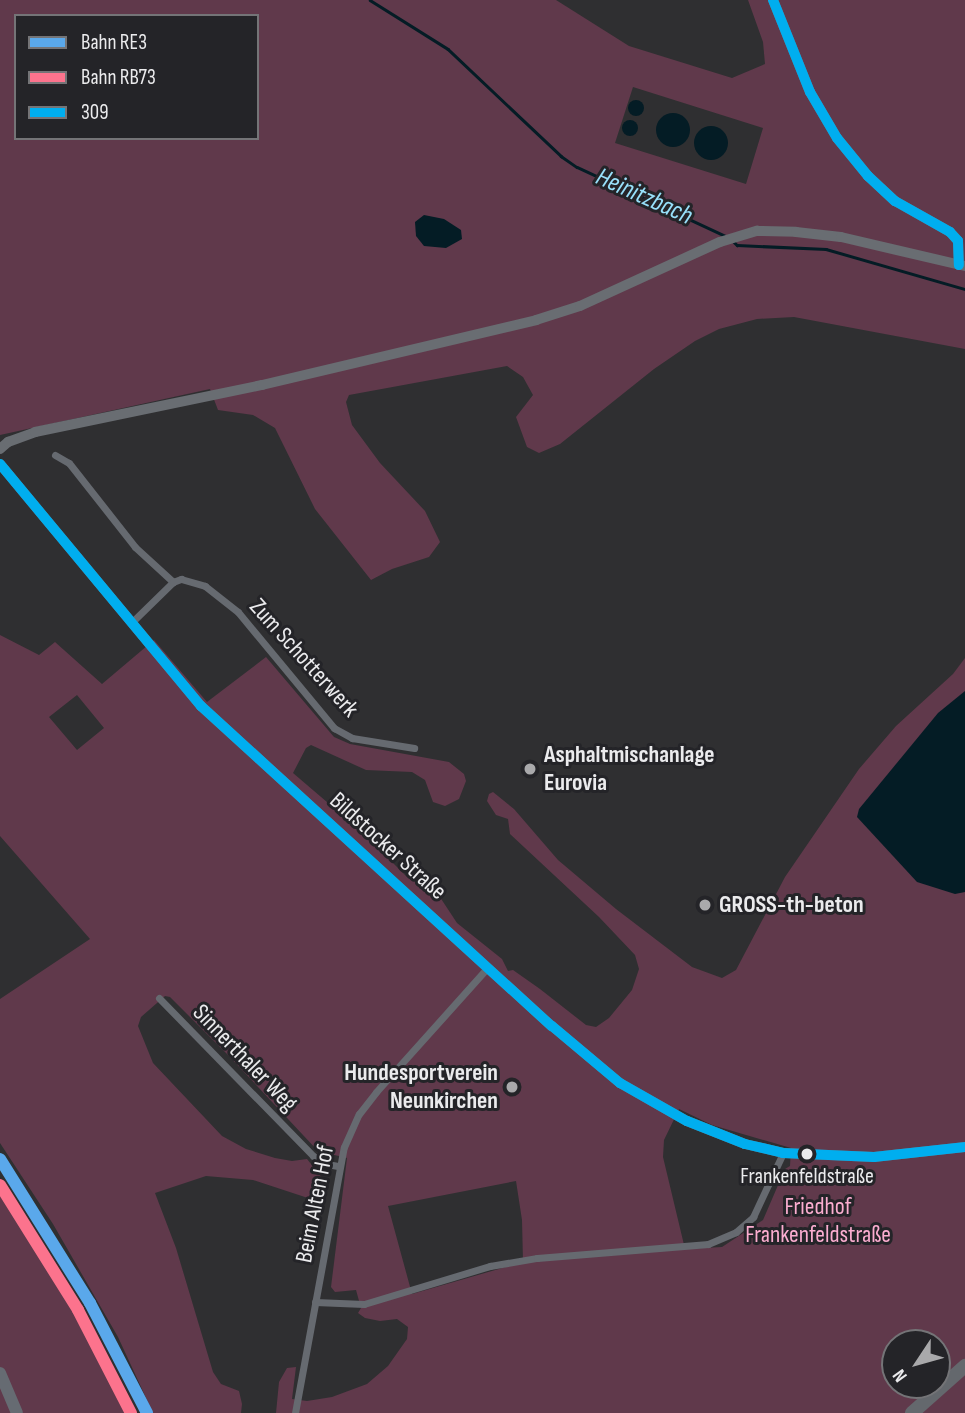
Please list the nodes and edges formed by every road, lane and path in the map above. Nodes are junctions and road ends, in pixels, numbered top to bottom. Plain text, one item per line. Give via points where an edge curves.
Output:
1 (773, 0) edge
2 (962, 266) edge
3 (0, 449) edge
4 (54, 455) dead end
5 (0, 464) edge
6 (173, 582) junction
7 (131, 623) junction
8 (414, 748) dead end
9 (488, 967) junction
10 (159, 998) dead end
11 (965, 1147) edge
12 (783, 1153) junction
13 (338, 1166) junction
14 (315, 1302) junction
15 (965, 1366) edge
16 (0, 1373) edge
17 (5, 1392) edge
18 (10, 1413) edge
19 (17, 1413) edge
20 (26, 1413) edge
21 (295, 1413) edge
22 (912, 1413) edge

1 - 2 street via 810,92 837,138 895,201 950,232 958,241
2 - 3 street via 841,237 757,231 720,242 580,306 536,320 262,385 35,432
4 - 6 street via 69,463 135,547
5 - 7 street, Bildstocker Straße
6 - 7 street
6 - 8 street, Zum Schotterwerk via 190,580 220,595 334,728 343,734
7 - 9 street, Bildstocker Straße via 223,728
9 - 12 street, Bildstocker Straße via 591,1060 636,1094 721,1135
9 - 13 street, Beim Alten Hof via 359,1114
10 - 13 street, Sinnerthaler Weg via 313,1156
11 - 12 street, Bildstocker Straße via 874,1157
12 - 14 street via 753,1217 736,1232 708,1244 537,1258 490,1266 365,1304
13 - 14 street, Beim Alten Hof
14 - 21 street, Beim Alten Hof
15 - 22 highway
16 - 17 main road
17 - 18 main road
17 - 19 main road
17 - 20 main road

